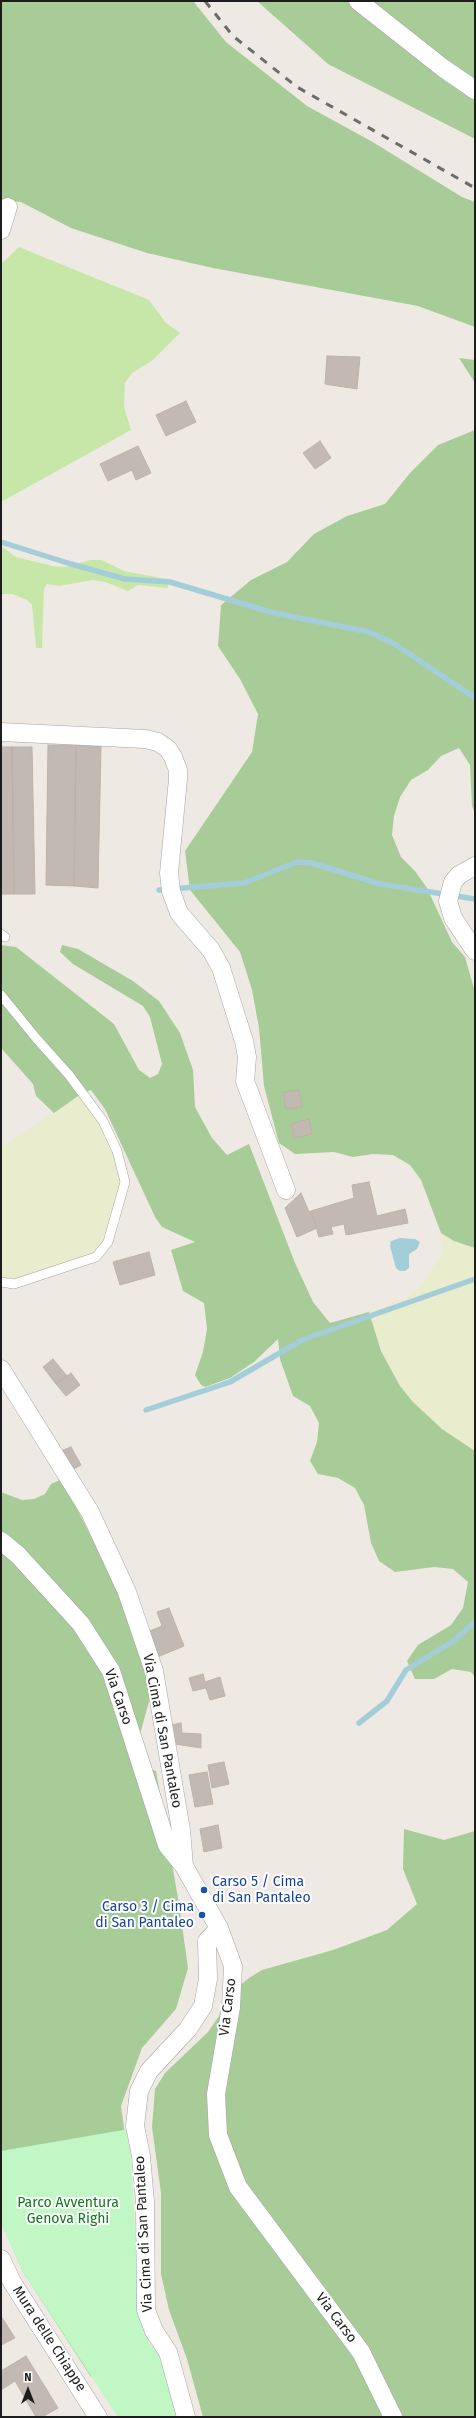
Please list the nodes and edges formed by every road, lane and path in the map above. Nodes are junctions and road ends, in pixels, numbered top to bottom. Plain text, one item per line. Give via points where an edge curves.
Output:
1 (358, 1) edge
2 (475, 90) edge
3 (8, 207) dead end
4 (1, 230) edge
5 (1, 732) edge
6 (475, 866) edge
7 (475, 951) edge
8 (1, 995) edge
9 (286, 1190) dead end
10 (1, 1282) edge
11 (1, 1369) edge
12 (1, 1541) edge
13 (184, 1866) junction
14 (219, 1928) junction
15 (1, 2259) edge
16 (98, 2417) edge
17 (186, 2417) edge
18 (393, 2417) edge

1 - 2 street
3 - 4 street
5 - 9 street via 145,739 158,742 168,749 173,757 178,779 169,873 171,890 179,913 211,950 221,968 244,1041 247,1058 245,1081
6 - 7 street via 453,882 448,901 453,918
8 - 10 lane via 69,1075 103,1121 117,1151 125,1182 108,1242 96,1256 14,1284
11 - 13 street, Via Cima di San Pantaleo via 90,1512 127,1592 154,1671 181,1830
12 - 13 street, Via Carso via 18,1555 81,1624 111,1671 159,1824 167,1845
13 - 14 street, Via Carso
14 - 17 street, Via Cima di San Pantaleo via 207,1941 208,1979 203,2006 188,2029 149,2071 139,2091 135,2126 141,2156 145,2202 146,2310 154,2331 168,2352
14 - 18 street, Via Carso via 233,1966 230,2007 216,2094 218,2135 238,2187 362,2352
15 - 16 street, Mura delle Chiappe via 12,2282

